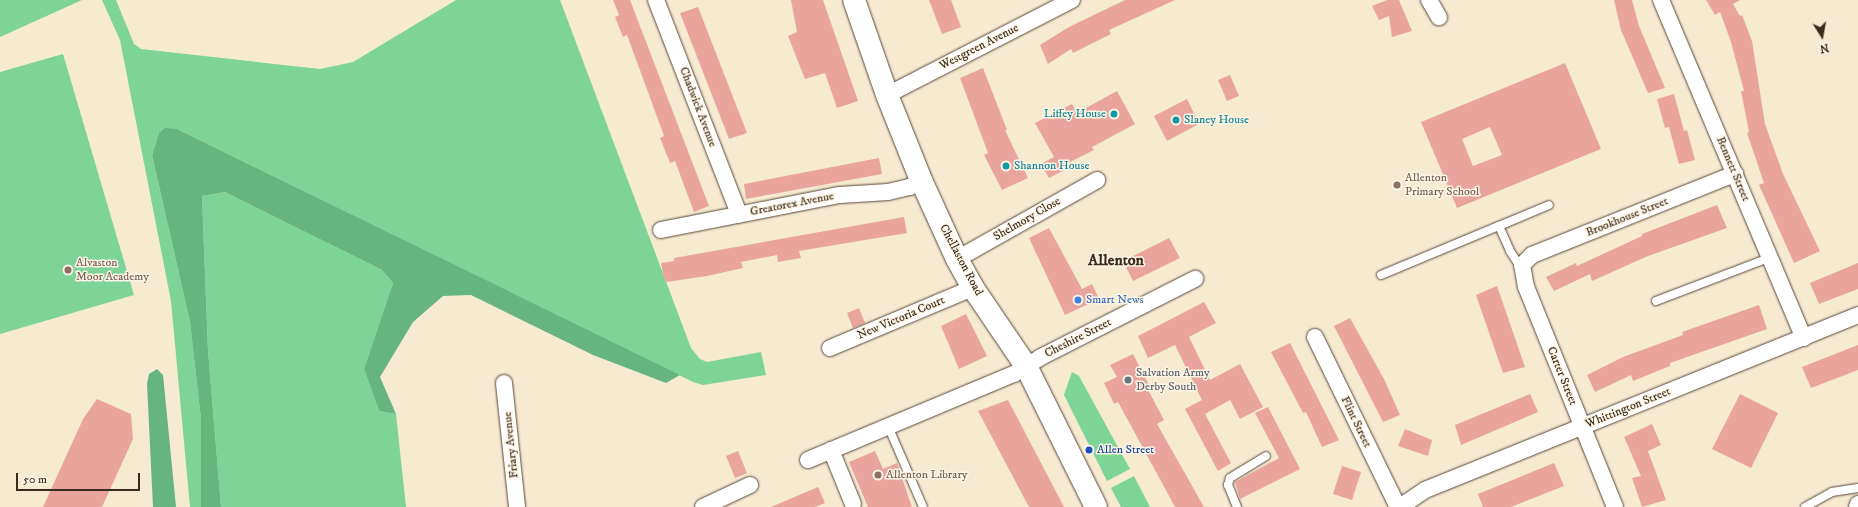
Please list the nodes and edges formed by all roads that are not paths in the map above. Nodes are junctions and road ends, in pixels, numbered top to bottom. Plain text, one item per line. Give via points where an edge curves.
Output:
1 (656, 0) edge
2 (854, 0) edge
3 (1072, 0) edge
4 (1430, 0) edge
5 (1661, 0) edge
6 (1438, 17) dead end
7 (887, 95) junction
8 (1735, 174) junction
9 (921, 180) junction
10 (1097, 180) dead end
11 (1549, 205) dead end
12 (739, 214) junction
13 (1499, 226) junction
14 (661, 230) dead end
15 (1771, 257) junction
16 (957, 259) junction
17 (1521, 267) junction
18 (1381, 275) dead end
19 (1195, 279) dead end
20 (973, 288) junction
21 (1656, 301) dead end
22 (1858, 315) edge
23 (1315, 337) dead end
24 (1804, 338) junction
25 (830, 348) dead end
26 (1026, 366) junction
27 (504, 383) dead end
28 (888, 426) junction
29 (1582, 426) junction
30 (831, 450) junction
31 (1266, 456) dead end
32 (808, 460) dead end
33 (750, 485) dead end
34 (1858, 488) edge
35 (853, 504) dead end
36 (517, 507) edge
37 (703, 507) edge
38 (923, 507) edge
39 (1096, 507) edge
40 (1237, 507) edge
41 (1399, 507) edge
42 (1615, 507) edge
43 (1805, 507) edge

1 - 12 street, Chadwick Avenue
2 - 7 main road, Chellaston Road
3 - 7 street, Westgreen Avenue
4 - 6 street
5 - 8 street, Bennett Street
7 - 9 main road, Chellaston Road
8 - 15 street, Bennett Street
8 - 17 street, Brookhouse Street via 1532,255
9 - 12 street, Greatorex Avenue via 910,187 888,192 840,195
9 - 16 main road, Chellaston Road
10 - 16 street, Shelmory Close
11 - 13 lane
12 - 14 street, Greatorex Avenue
13 - 17 lane via 1510,251
13 - 18 lane
15 - 21 lane
15 - 24 street, Bennett Street
16 - 20 main road, Chellaston Road
17 - 29 street, Carter Street via 1529,294
19 - 26 street, Cheshire Street
20 - 25 street, New Victoria Court
20 - 26 main road, Chellaston Road
22 - 24 street, Whittington Street
23 - 41 street, Flint Street
24 - 29 street, Whittington Street
26 - 28 street via 1014,374
26 - 39 main road, Chellaston Road
27 - 36 street, Friary Avenue
28 - 30 street
28 - 38 lane
29 - 41 street, Whittington Street via 1426,490
29 - 42 street, Carter Street
30 - 32 street
30 - 35 street
31 - 40 lane via 1230,478 1228,485
33 - 37 street
34 - 43 lane via 1832,492

